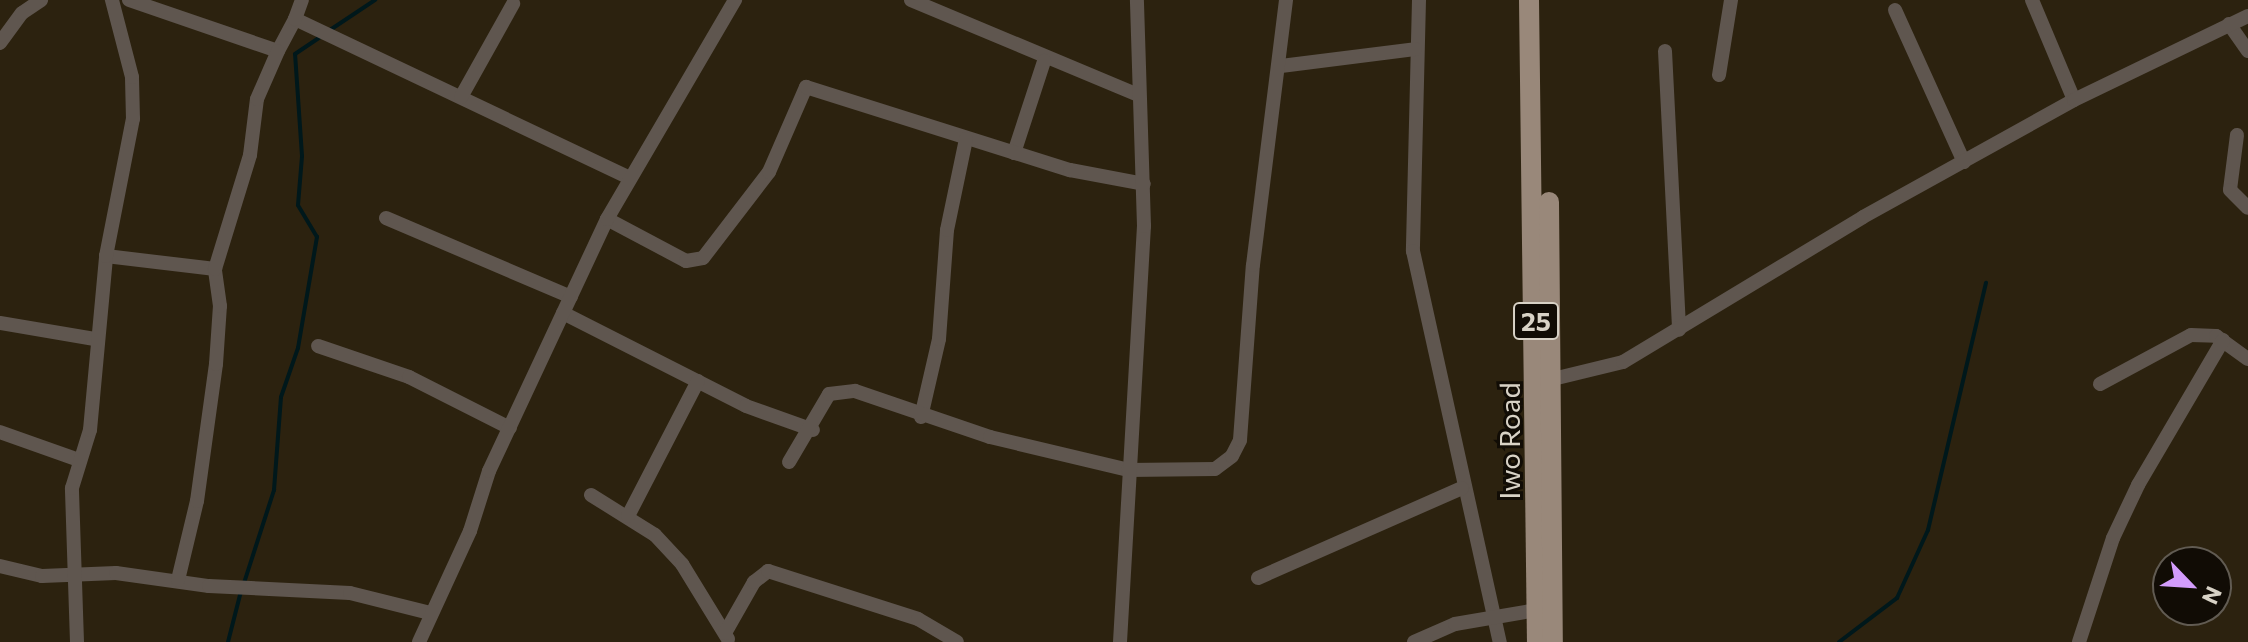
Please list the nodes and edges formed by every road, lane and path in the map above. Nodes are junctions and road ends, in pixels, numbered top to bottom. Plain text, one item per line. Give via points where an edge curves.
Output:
1 (41, 0) edge
2 (112, 0) edge
3 (129, 0) edge
4 (302, 0) edge
5 (735, 0) edge
6 (911, 0) edge
7 (1137, 0) edge
8 (1286, 0) edge
9 (1419, 0) edge
10 (1529, 0) edge
11 (1543, 0) edge
12 (1731, 0) edge
13 (2032, 0) edge
14 (513, 4) dead end
15 (1895, 10) dead end
16 (2248, 16) edge
17 (295, 19) junction
18 (2229, 24) junction
19 (0, 43) edge
20 (1415, 49) junction
21 (278, 51) junction
22 (1665, 51) dead end
23 (2248, 51) edge
24 (1539, 60) junction
25 (1044, 61) junction
26 (1281, 66) junction
27 (1719, 75) dead end
28 (1136, 94) junction
29 (461, 97) junction
30 (2074, 100) junction
31 (2237, 135) dead end
32 (966, 139) junction
33 (1014, 153) junction
34 (1964, 162) junction
35 (630, 178) junction
36 (1144, 184) junction
37 (2248, 208) edge
38 (386, 218) dead end
39 (607, 219) junction
40 (106, 256) junction
41 (215, 269) junction
42 (571, 297) junction
43 (563, 313) junction
44 (0, 323) edge
45 (1679, 330) junction
46 (95, 339) junction
47 (2223, 340) junction
48 (318, 346) dead end
49 (2248, 359) edge
50 (1553, 379) junction
51 (698, 381) junction
52 (2100, 384) dead end
53 (921, 417) junction
54 (510, 428) junction
55 (813, 430) junction
56 (0, 432) edge
57 (79, 460) junction
58 (789, 462) dead end
59 (1128, 470) junction
60 (1462, 488) junction
61 (591, 495) dead end
62 (628, 516) junction
63 (0, 566) edge
64 (1258, 578) dead end
65 (79, 579) junction
66 (178, 580) junction
67 (1537, 610) junction
68 (430, 613) junction
69 (1494, 616) junction
70 (727, 638) edge
71 (77, 642) edge
72 (419, 642) edge
73 (957, 642) edge
74 (1120, 642) edge
75 (1414, 642) edge
76 (1500, 642) edge
77 (1537, 642) edge
78 (1553, 642) edge
79 (2079, 642) edge

1 - 19 street via 22,13
2 - 40 street via 132,77 133,119
3 - 21 street
4 - 17 street
5 - 35 street
6 - 25 street
7 - 28 street
8 - 26 street
9 - 20 street
10 - 24 main road, Iwo Road / 25
11 - 24 main road, Iwo Road
12 - 27 street
13 - 30 street
14 - 29 street
15 - 34 street
16 - 18 street
17 - 21 street
17 - 29 street
18 - 23 street
18 - 30 street
20 - 26 street
20 - 60 street via 1413,251
21 - 41 street via 257,99 250,155
22 - 45 street
24 - 50 main road, Iwo Road
24 - 67 main road, Iwo Road / 25
25 - 28 street
25 - 33 street
26 - 59 street via 1253,265 1240,440 1215,469
28 - 36 street
29 - 35 street
30 - 34 street
31 - 37 street via 2230,190
32 - 33 street
32 - 39 street via 806,87 769,172 703,258 686,261
32 - 53 street via 947,230 939,339
33 - 36 street
34 - 45 street
35 - 39 street
36 - 59 street
38 - 42 street
39 - 42 street
40 - 41 street
40 - 46 street
41 - 66 street via 220,306 216,364 197,501
42 - 43 street
43 - 51 street
43 - 54 street
44 - 46 street
45 - 50 street via 1623,362
46 - 57 street via 94,408
47 - 49 street
47 - 52 street via 2191,335
47 - 79 street via 2138,485 2113,538
48 - 54 street via 409,377
50 - 78 main road, Iwo Road
51 - 55 street
51 - 62 street
53 - 55 street via 842,391 829,394
53 - 59 street
54 - 68 street
55 - 58 street
56 - 57 street
57 - 65 street via 71,504
59 - 74 street
60 - 64 street
60 - 69 street
61 - 62 street
62 - 70 street via 682,564
63 - 65 street
65 - 66 street via 116,573
65 - 71 street
66 - 68 street via 375,597
67 - 69 street
67 - 77 main road, Iwo Road / 25
68 - 72 street
69 - 75 street
69 - 76 street
70 - 73 street via 754,582 768,571 918,619

